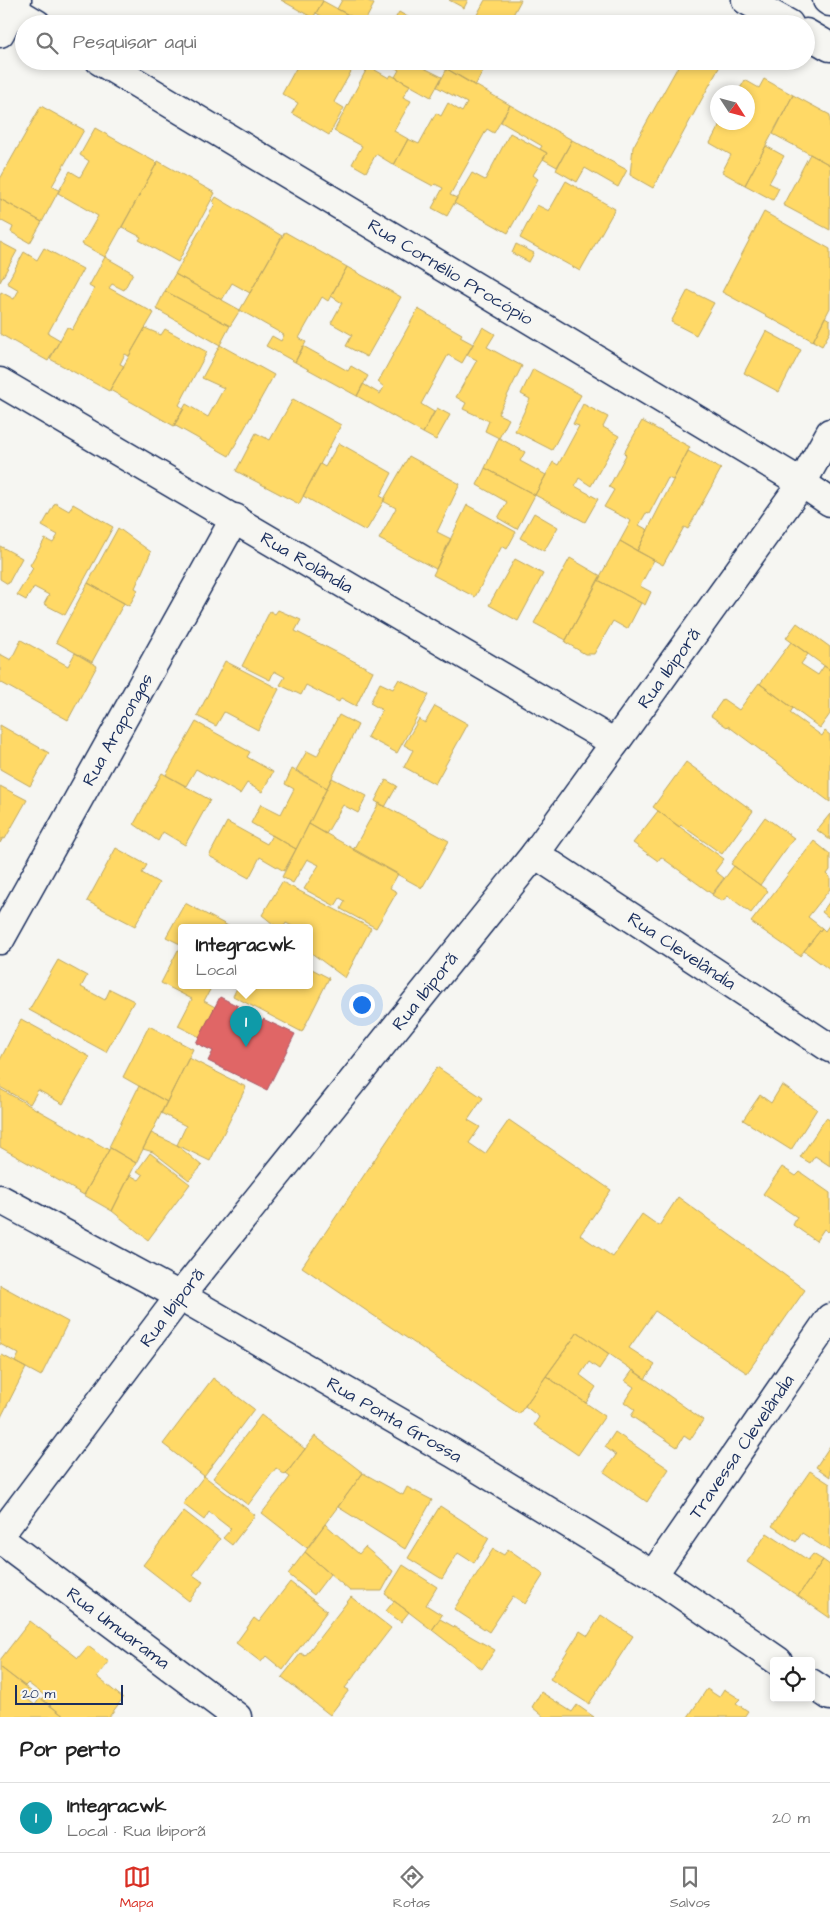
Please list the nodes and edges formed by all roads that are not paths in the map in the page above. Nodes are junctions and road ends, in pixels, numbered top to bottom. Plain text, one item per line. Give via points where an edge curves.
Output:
1 (746, 0) edge
2 (10, 4) edge
3 (25, 15) edge
4 (773, 15) edge
5 (0, 33) edge
6 (815, 38) edge
7 (830, 47) edge
8 (115, 70) edge
9 (0, 382) edge
10 (830, 433) edge
11 (802, 483) junction
12 (830, 502) edge
13 (235, 518) junction
14 (615, 743) junction
15 (535, 854) junction
16 (0, 940) edge
17 (830, 1048) edge
18 (0, 1200) edge
19 (180, 1296) junction
20 (830, 1318) edge
21 (0, 1535) edge
22 (0, 1539) edge
23 (653, 1575) junction
24 (772, 1657) edge
25 (815, 1686) edge
26 (830, 1696) edge
27 (236, 1717) edge

1 - 4 street
2 - 3 street
2 - 5 street
6 - 7 street
8 - 11 street, Rua Cornélio Procópio
9 - 13 street, Rua Rolândia
10 - 11 street, Rua Ibiporã
11 - 12 street, Rua Cornélio Procópio
11 - 14 street, Rua Ibiporã
13 - 14 street, Rua Rolândia
13 - 16 street, Rua Arapongas
14 - 15 street, Rua Ibiporã
15 - 17 street, Rua Clevelândia
15 - 19 street, Rua Ibiporã
18 - 19 street, Rua Ponta Grossa
19 - 21 street, Rua Ibiporã
19 - 23 street, Rua Ponta Grossa via 453,1453
20 - 23 street, Travessa Clevelândia
22 - 27 street, Rua Umuarama
23 - 24 street, Rua Ponta Grossa
25 - 26 street

